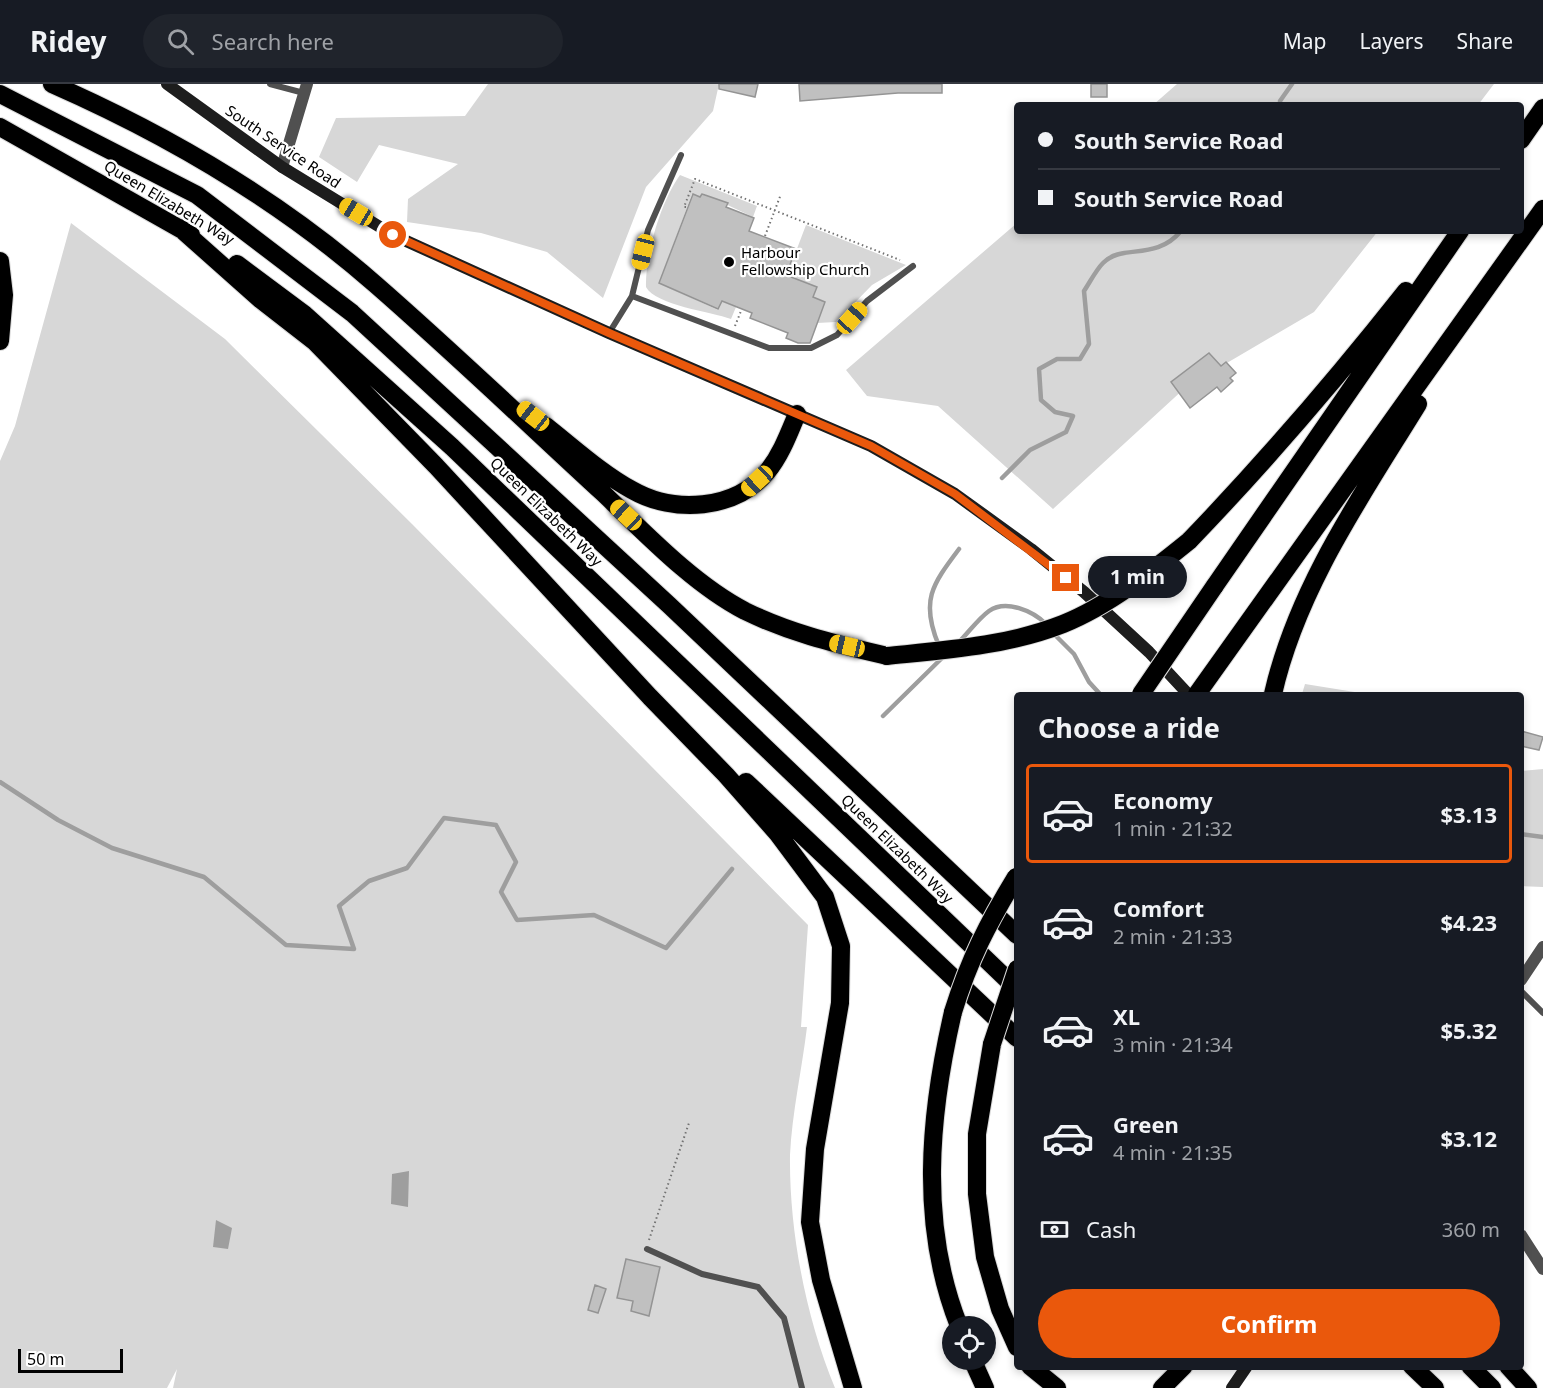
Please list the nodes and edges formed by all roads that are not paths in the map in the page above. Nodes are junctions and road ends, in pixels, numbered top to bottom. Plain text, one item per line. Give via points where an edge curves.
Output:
1 (52, 84) edge
2 (167, 84) edge
3 (270, 84) edge
4 (305, 89) edge
5 (0, 93) edge
6 (1543, 108) edge
7 (0, 127) edge
8 (1524, 136) edge
9 (681, 155) dead end
10 (282, 167) junction
11 (1543, 209) edge
12 (180, 228) junction
13 (1452, 234) edge
14 (1458, 234) edge
15 (0, 261) edge
16 (913, 266) dead end
17 (1495, 280) junction
18 (632, 296) junction
19 (609, 333) junction
20 (0, 341) edge
21 (441, 343) junction
22 (797, 414) junction
23 (1142, 692) edge
24 (1186, 692) edge
25 (1198, 692) edge
26 (1274, 692) edge
27 (650, 697) junction
28 (1014, 881) edge
29 (1014, 932) edge
30 (1543, 948) edge
31 (1524, 976) edge
32 (1014, 978) edge
33 (1014, 986) edge
34 (1524, 994) edge
35 (1543, 1013) edge
36 (1014, 1035) edge
37 (1524, 1240) edge
38 (647, 1249) road end
39 (1543, 1269) edge
40 (955, 1316) edge
41 (1014, 1340) edge
42 (977, 1370) edge
43 (1035, 1370) edge
44 (1180, 1370) edge
45 (1244, 1370) edge
46 (1416, 1370) edge
47 (1474, 1370) edge
48 (1512, 1370) edge
49 (802, 1388) edge
50 (853, 1388) edge
51 (985, 1388) edge
52 (1057, 1388) edge
53 (1162, 1388) edge
54 (1232, 1388) edge
55 (1435, 1388) edge
56 (1492, 1388) edge
57 (1528, 1388) edge

1 - 21 highway via 113,111 254,192 345,260
2 - 10 main road, South Service Road
3 - 4 lane
4 - 10 street
5 - 29 highway, Queen Elizabeth Way via 197,195 352,312
6 - 8 highway
7 - 12 highway, Queen Elizabeth Way
9 - 18 lane via 648,230
10 - 19 main road, South Service Road via 393,235
11 - 17 highway
12 - 27 highway via 315,342
12 - 33 highway, Queen Elizabeth Way via 304,314 452,447
13 - 21 highway, bridge via 1362,347 1238,490 1189,541 1137,582 1064,624 993,644 887,656 807,637 743,610 692,574
14 - 23 highway, bridge
15 - 20 highway via 4,295
16 - 18 lane via 867,301 837,335 811,348 769,348
17 - 25 highway
17 - 26 highway via 1326,559 1301,609
18 - 19 lane
19 - 22 main road, South Service Road
21 - 22 highway via 588,459 632,490 660,501 688,505 721,502 747,491 768,471
22 - 24 main road, South Service Road via 871,446 974,508 1084,592
27 - 36 highway via 774,808
27 - 50 highway via 778,834 825,897 842,946 840,1004 815,1149 810,1222 821,1280
28 - 40 highway, bridge via 984,929 966,971 940,1067 930,1181 935,1238
30 - 31 street
32 - 41 highway, bridge via 992,1044 977,1134 977,1194 985,1257
34 - 35 lane
37 - 39 street
38 - 49 lane via 702,1274 758,1287 784,1318
42 - 51 highway
43 - 52 highway
44 - 53 highway
45 - 54 main road
46 - 55 highway
47 - 56 highway
48 - 57 highway

